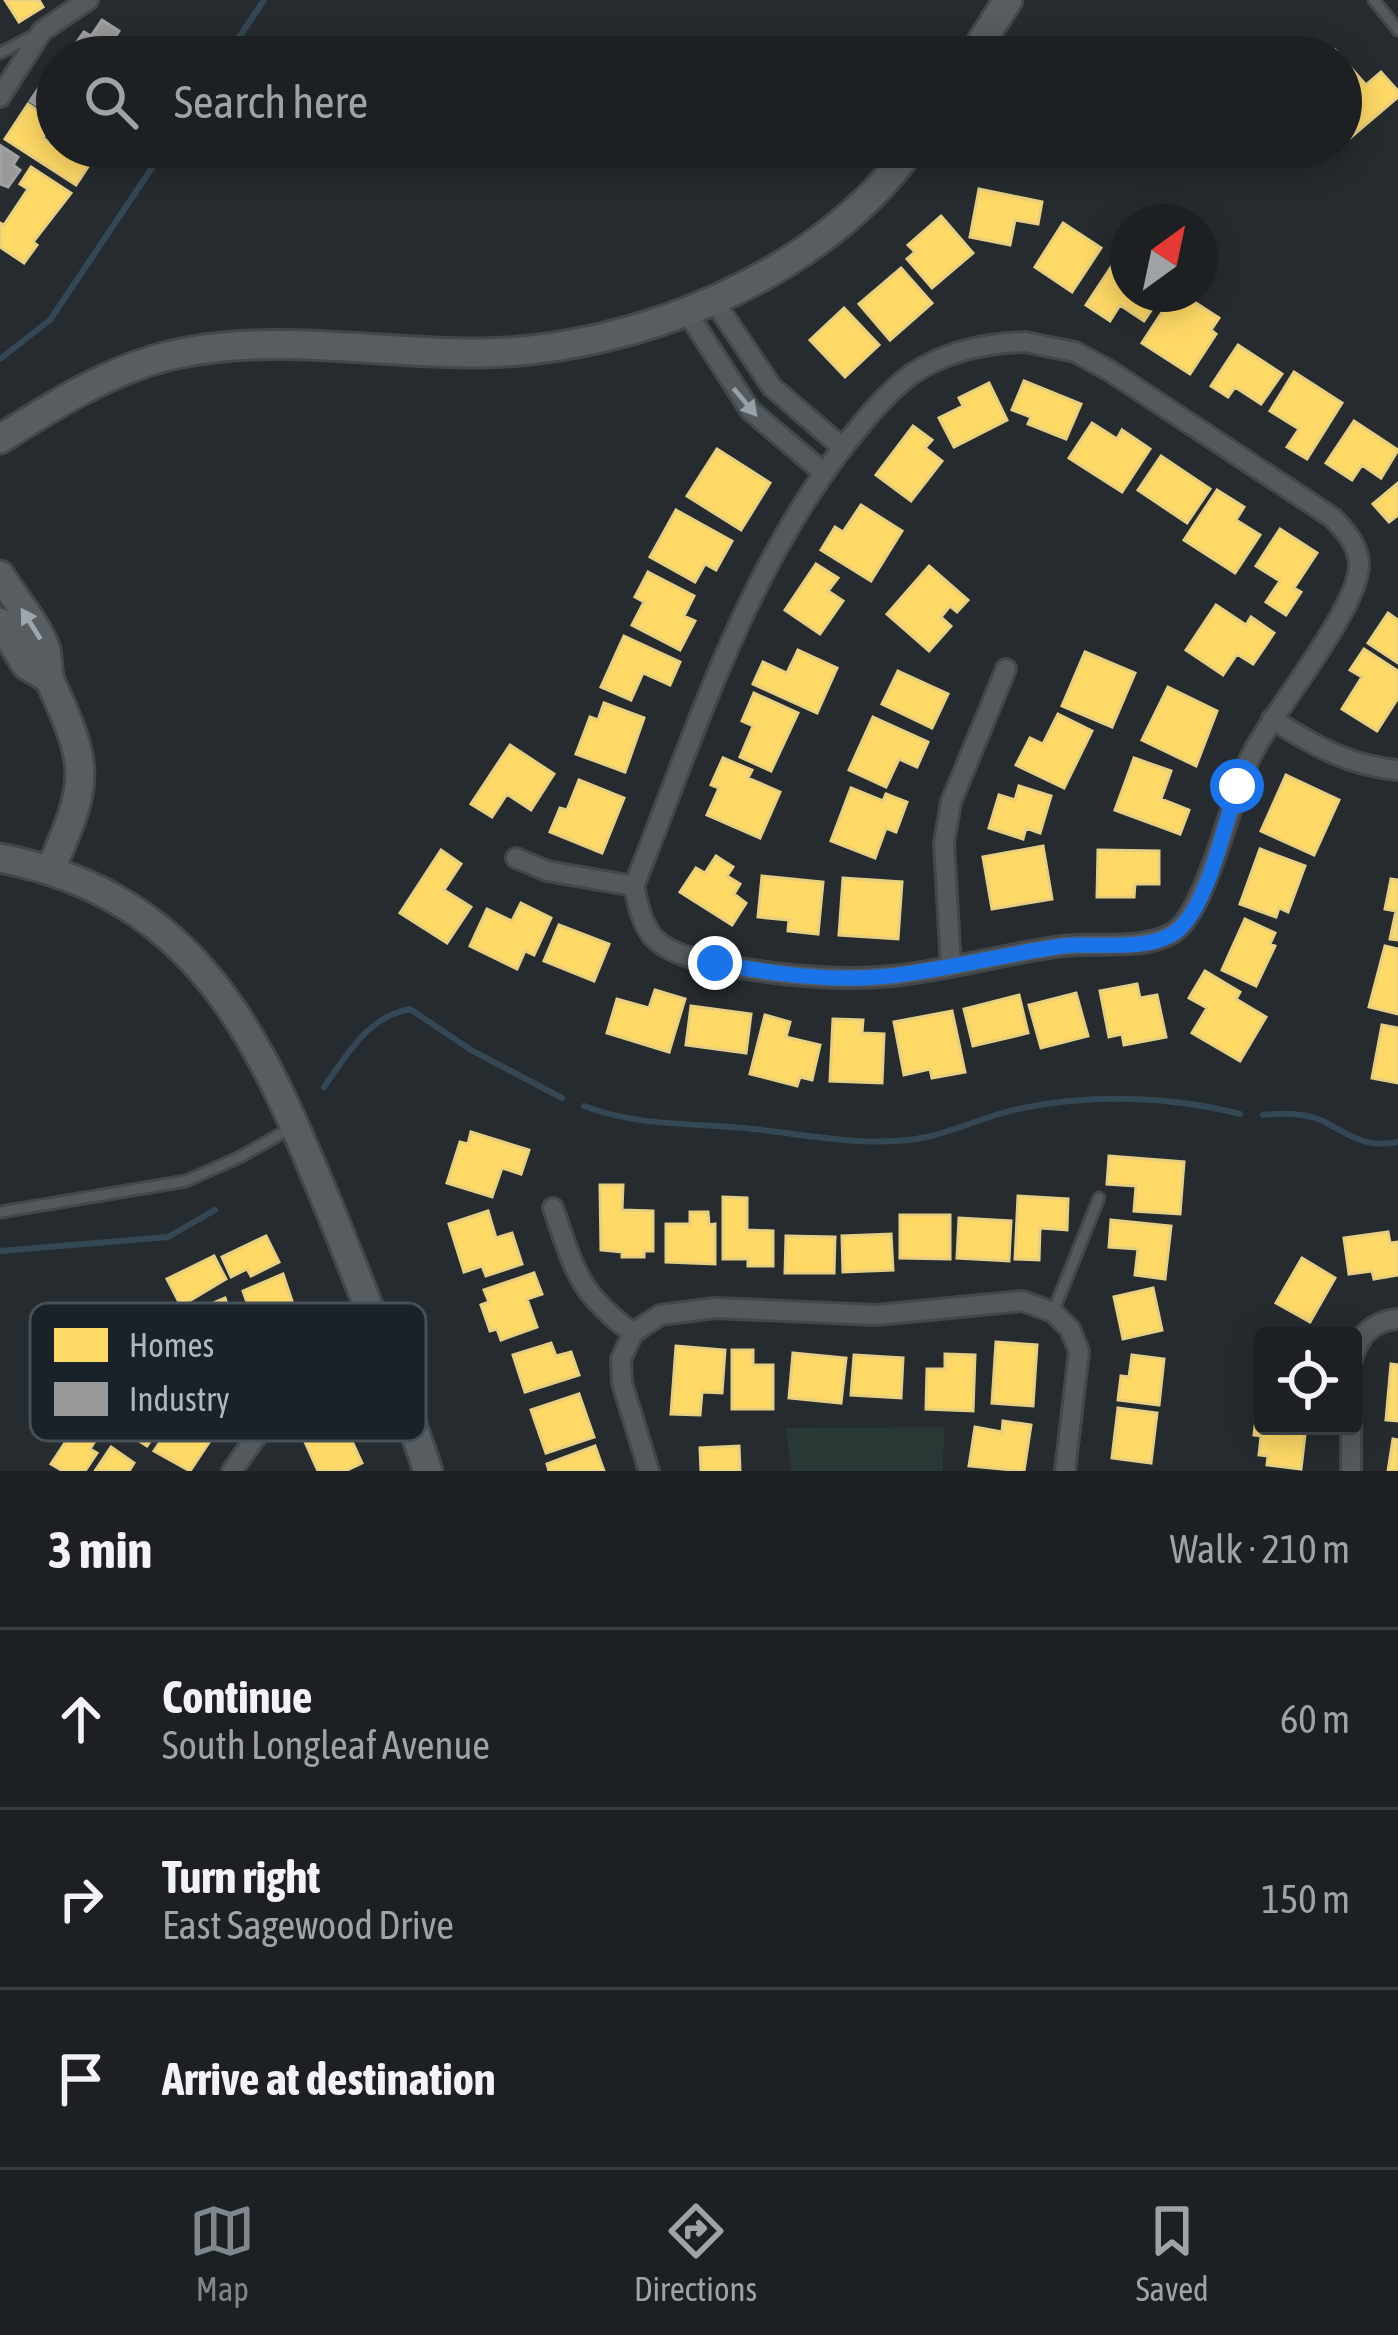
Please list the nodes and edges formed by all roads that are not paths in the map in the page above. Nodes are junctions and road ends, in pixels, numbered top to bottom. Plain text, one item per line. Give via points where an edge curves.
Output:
1 (88, 0) edge
2 (1008, 0) edge
3 (1374, 0) edge
4 (1398, 30) edge
5 (42, 32) junction
6 (39, 36) edge
7 (985, 36) edge
8 (36, 41) edge
9 (0, 52) edge
10 (0, 97) edge
11 (893, 168) edge
12 (714, 301) junction
13 (687, 312) junction
14 (0, 439) edge
15 (843, 448) junction
16 (824, 472) junction
17 (0, 575) edge
18 (0, 622) edge
19 (1006, 669) dead end
20 (48, 678) junction
21 (1272, 719) junction
22 (1398, 770) edge
23 (0, 858) edge
24 (516, 858) dead end
25 (51, 868) junction
26 (634, 886) junction
27 (951, 967) junction
28 (295, 1125) junction
29 (1099, 1198) dead end
30 (553, 1208) dead end
31 (0, 1212) edge
32 (368, 1303) edge
33 (1053, 1312) junction
34 (1398, 1319) edge
35 (633, 1333) junction
36 (1362, 1334) edge
37 (1351, 1435) edge
38 (253, 1441) edge
39 (418, 1441) edge
40 (232, 1471) edge
41 (428, 1471) edge
42 (650, 1471) edge
43 (1065, 1471) edge
44 (1351, 1471) edge

1 - 5 street
2 - 7 street
3 - 4 lane
5 - 6 street
5 - 9 lane
8 - 10 street
11 - 12 street via 835,226
12 - 13 street
12 - 15 street via 772,387
13 - 14 street via 546,349 284,343 169,356 108,377
13 -> 16 street via 750,410
15 - 16 street
15 - 21 street via 896,387 953,352 1000,342 1050,345 1110,370 1333,518 1352,539 1359,565 1351,597
16 - 26 street via 723,659
20 -> 17 street via 46,648
18 - 20 street via 26,664
19 - 27 street via 951,802 944,843
20 - 25 street via 80,752 79,794
21 - 22 street via 1347,761
21 - 27 street via 1237,786 1196,910 1176,932 1152,942 1060,946
23 - 25 street
24 - 26 street via 547,872
25 - 28 street via 115,898 176,941 235,1010
26 - 27 street via 655,940 715,963 828,978
28 - 31 lane via 186,1181
28 - 32 street
29 - 33 lane
30 - 35 street via 580,1283
33 - 35 street via 1022,1301 877,1315 715,1308 661,1315
33 - 43 street via 1079,1351
34 - 36 street
35 - 42 street via 621,1359 622,1383
37 - 44 street
38 - 40 street
39 - 41 street

